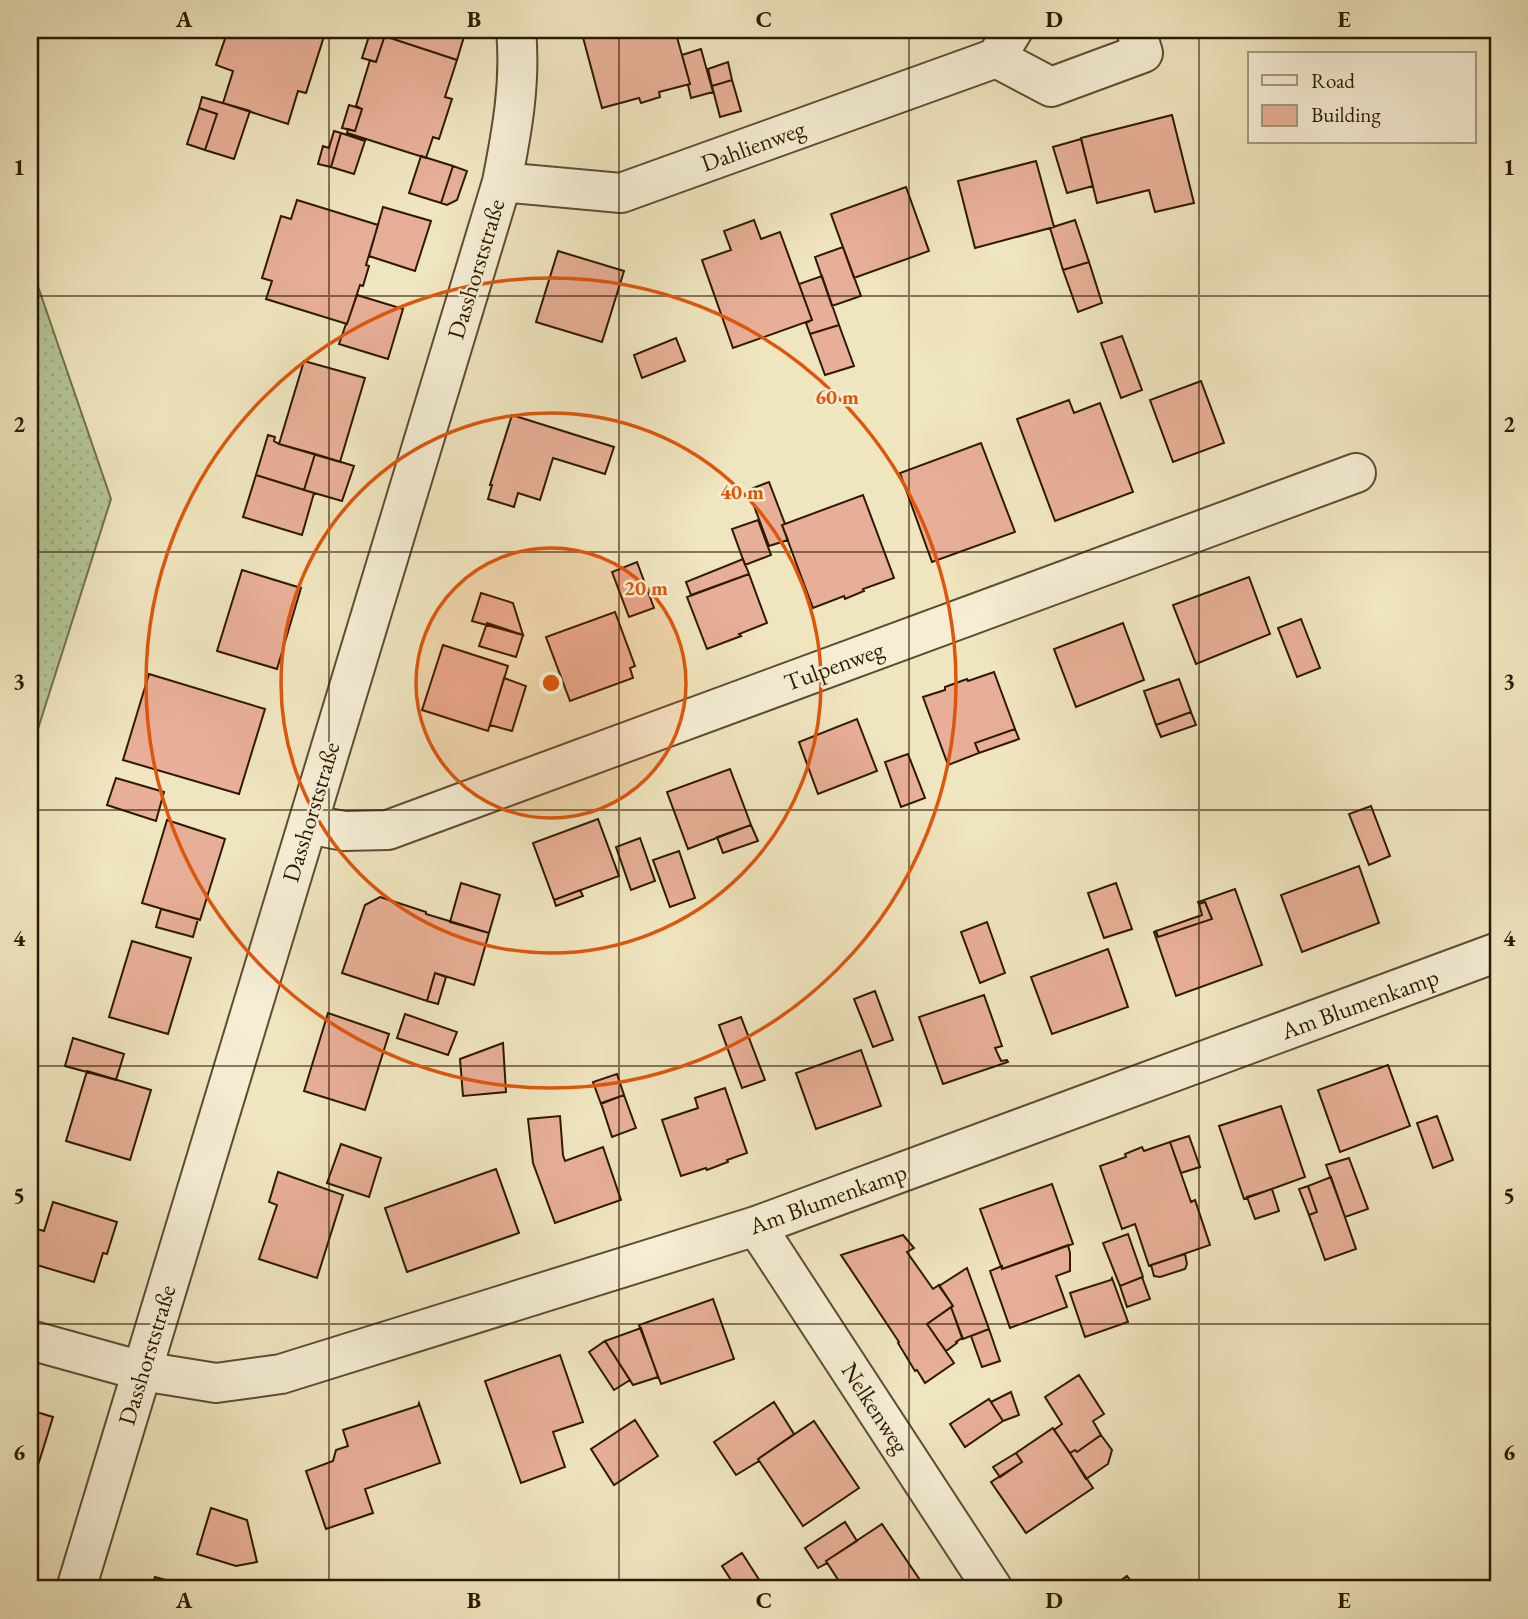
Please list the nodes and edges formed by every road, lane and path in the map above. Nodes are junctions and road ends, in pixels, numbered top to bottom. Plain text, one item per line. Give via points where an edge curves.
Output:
1 (516, 30) edge
2 (1136, 30) edge
3 (1004, 44) edge
4 (502, 183) junction
5 (1356, 473) dead end
6 (308, 824) junction
7 (1498, 953) edge
8 (757, 1226) junction
9 (30, 1340) edge
10 (142, 1371) junction
11 (76, 1589) edge
12 (993, 1589) edge

1 - 4 street, Dasshorststraße via 515,116
2 - 3 street, Dahlienweg via 1143,53 1051,87
3 - 4 street, Dahlienweg via 621,193
4 - 6 street, Dasshorststraße
5 - 6 street, Tulpenweg via 388,831 344,831
6 - 10 street, Dasshorststraße
7 - 8 street, Am Blumenkamp
8 - 10 street, Am Blumenkamp via 281,1374 216,1383
8 - 12 street, Nelkenweg
9 - 10 street, Am Blumenkamp
10 - 11 street, Dasshorststraße

